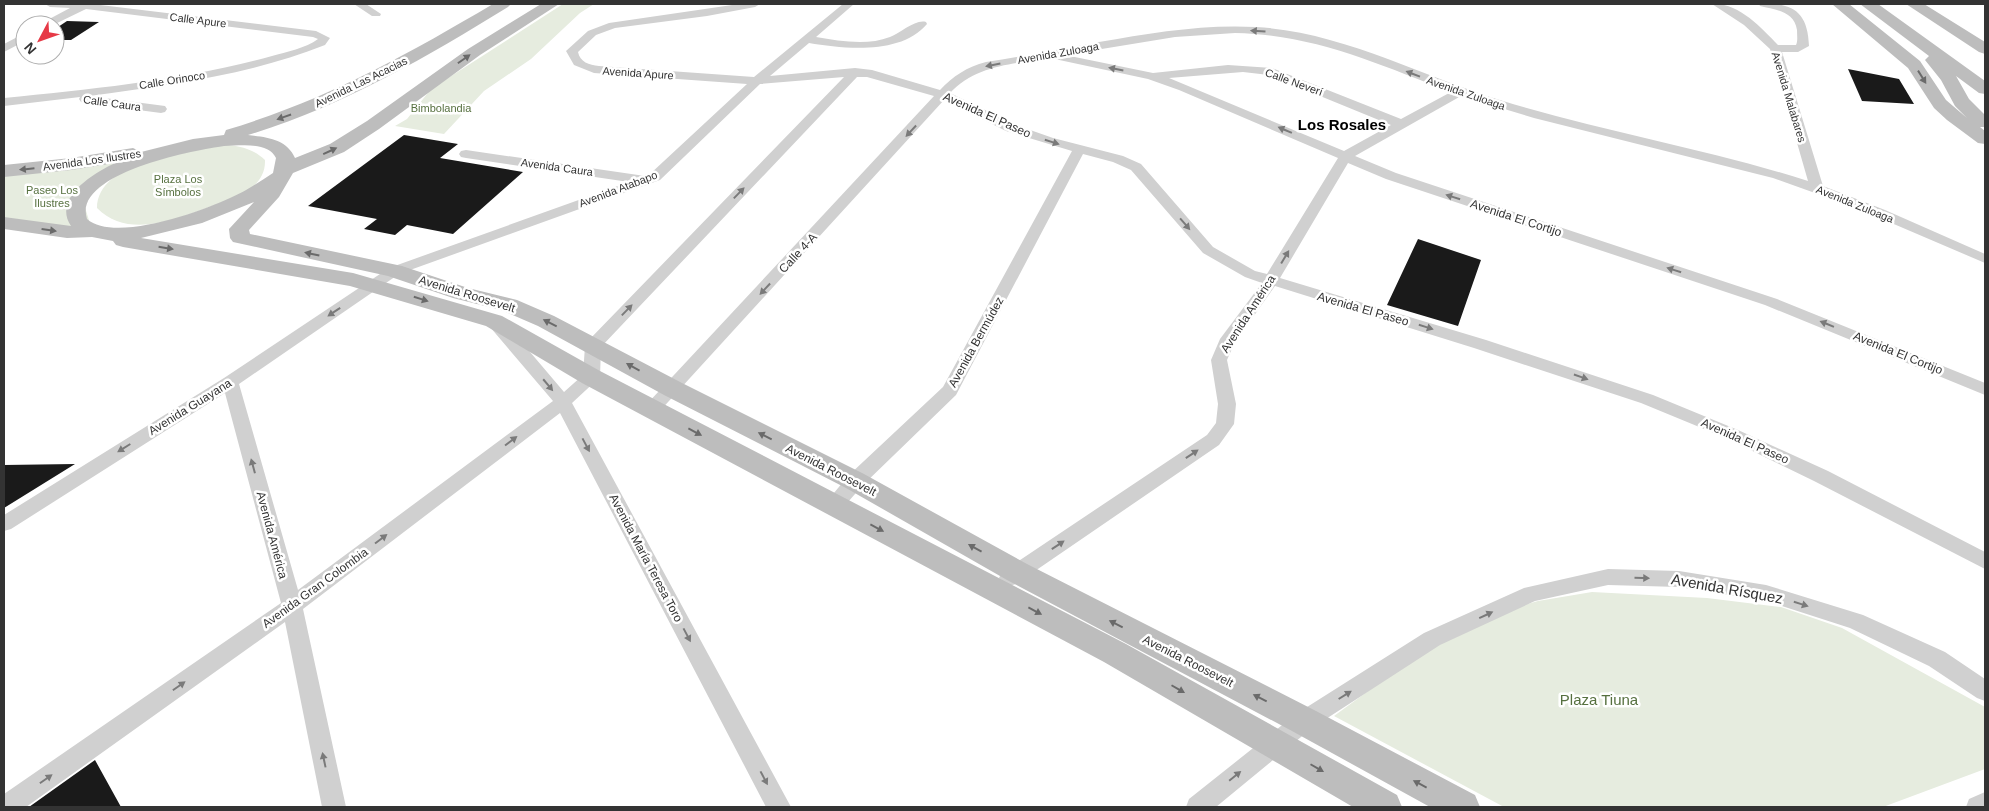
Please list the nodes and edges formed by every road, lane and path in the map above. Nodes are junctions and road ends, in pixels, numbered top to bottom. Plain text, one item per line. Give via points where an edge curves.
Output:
1 (50, 4) edge
2 (359, 4) edge
3 (503, 4) edge
4 (551, 4) edge
5 (755, 4) edge
6 (849, 4) edge
7 (1717, 4) edge
8 (1764, 4) edge
9 (1840, 4) edge
10 (1868, 4) edge
11 (1890, 4) edge
12 (1914, 4) edge
13 (86, 5) edge
14 (376, 14) dead end
15 (65, 15) edge
16 (922, 24) dead end
17 (1875, 32) junction
18 (316, 34) joint
19 (1914, 37) junction
20 (807, 39) junction
21 (1968, 39) junction
22 (15, 42) edge
23 (1945, 42) junction
24 (1775, 48) junction
25 (4, 49) edge
26 (1985, 49) edge
27 (1045, 56) junction
28 (1985, 58) edge
29 (1985, 63) edge
30 (1985, 71) edge
31 (855, 72) junction
32 (1151, 76) junction
33 (1949, 78) junction
34 (757, 81) junction
35 (1985, 89) edge
36 (1459, 92) junction
37 (944, 95) junction
38 (64, 96) junction
39 (4, 102) edge
40 (161, 109) dead end
41 (1982, 122) edge
42 (1402, 124) junction
43 (1985, 139) edge
44 (211, 141) junction
45 (180, 148) junction
46 (1079, 150) junction
47 (466, 154) dead end
48 (1346, 156) junction
49 (4, 171) edge
50 (283, 173) junction
51 (648, 180) junction
52 (1817, 188) junction
53 (4, 223) edge
54 (98, 232) junction
55 (1985, 259) edge
56 (394, 271) junction
57 (1270, 282) junction
58 (375, 285) junction
59 (494, 321) junction
60 (593, 346) junction
61 (591, 377) junction
62 (230, 382) junction
63 (672, 389) junction
64 (1985, 389) edge
65 (563, 402) junction
66 (652, 409) junction
67 (855, 481) junction
68 (834, 505) junction
69 (4, 524) edge
70 (1985, 561) edge
71 (1005, 580) junction
72 (292, 606) junction
73 (1985, 691) edge
74 (1304, 721) junction
75 (1275, 744) junction
76 (1985, 804) edge
77 (6, 807) edge
78 (334, 807) edge
79 (779, 807) edge
80 (1198, 807) edge
81 (1386, 807) edge
82 (1462, 807) edge
83 (1978, 807) edge

1 - 13 street, Calle Apure
2 - 14 street
3 -> 44 main road, Avenida Las Acacias via 383,74 334,98
50 -> 4 main road via 344,144 474,52
5 - 34 street, Avenida Apure via 613,25 592,33 572,51 577,63 599,70
6 - 20 street, Avenida Atabapo
7 - 24 street, Avenida Malabares via 1737,13
8 - 24 street via 1789,9 1799,17 1803,46 1798,49
9 - 17 main road
10 - 19 main road
11 - 23 main road
12 - 21 main road
13 - 15 street
13 - 18 street, Calle Apure
16 - 20 street via 888,42 868,46
17 - 33 main road via 1906,44
17 -> 43 main road via 1914,65 1940,104
18 - 38 street, Calle Orinoco via 324,38 322,44 260,65
19 - 33 main road via 1917,45
19 - 35 main road
20 - 34 street, Avenida Atabapo
21 - 26 main road
21 - 28 main road via 1970,47
22 - 25 street
23 - 29 main road
23 - 30 main road
24 - 52 street, Avenida Malabares
32 -> 27 street, Avenida El Cortijo
36 -> 27 street, Avenida Zuloaga via 1345,48 1276,32 1181,32
27 -> 37 street, Avenida Zuloaga via 986,66 967,73 955,81
31 - 34 street, Avenida El Paseo
31 - 37 street, Avenida El Paseo
60 -> 31 street
32 - 42 street, Calle Neverí via 1222,68 1272,72
48 -> 32 street, Avenida El Cortijo
33 - 41 main road via 1961,102
34 - 51 street, Avenida Atabapo via 661,173
36 - 42 street, Avenida América
36 - 52 street, Avenida Zuloaga via 1558,122 1714,158
37 -> 46 street, Avenida El Paseo via 1011,128
37 -> 63 street, Calle 4-A
38 - 39 street, Calle Orinoco
38 - 40 street, Calle Caura
42 - 48 street, Avenida América
44 - 45 main road
44 - 50 main road via 248,139 269,144 283,152 286,160
45 -> 49 main road, Avenida Los Ilustres
45 - 54 main road via 131,162 93,184 81,197 75,213 78,221
46 -> 57 street, Avenida El Paseo via 1118,159 1136,167 1208,250 1230,265
46 - 67 street, Avenida Bermúdez via 950,391
47 - 51 street, Avenida Caura
57 -> 48 street, Avenida América
64 -> 48 street, Avenida El Cortijo via 1771,302 1391,176
50 - 54 main road via 252,196 199,218 139,231
56 -> 50 main road, Avenida Roosevelt via 240,238 239,230 270,198
51 - 56 street, Avenida Atabapo
52 - 55 street, Avenida Zuloaga
53 -> 54 main road via 68,232
54 -> 58 main road, Avenida Roosevelt via 120,240
56 - 58 street, Avenida Atabapo
60 -> 56 main road, Avenida Roosevelt via 509,305
57 -> 70 street, Avenida El Paseo via 1471,341 1648,399 1821,476
71 -> 57 street, Avenida América via 1213,440 1225,424 1227,404 1219,360 1226,343
58 -> 59 main road, Avenida Roosevelt
58 -> 62 street, Avenida Guayana
59 - 61 main road, Avenida Roosevelt
59 -> 65 street, Avenida María Teresa Toro
60 - 61 street
63 -> 60 main road, Avenida Roosevelt
61 - 65 street, Avenida Gran Colombia
61 - 66 main road, Avenida Roosevelt
62 -> 69 street, Avenida Guayana
72 -> 62 street, Avenida América
63 - 66 street, Calle 4-A
67 -> 63 main road, Avenida Roosevelt
72 -> 65 street, Avenida Gran Colombia
65 -> 79 street, Avenida María Teresa Toro
66 -> 68 main road, Avenida Roosevelt
67 - 68 street, Avenida Bermúdez
71 -> 67 main road, Avenida Roosevelt
68 -> 71 main road, Avenida Roosevelt
74 -> 71 main road, Avenida Roosevelt
71 -> 75 main road, Avenida Roosevelt via 1115,653
77 -> 72 street, Avenida Gran Colombia
78 -> 72 street, Avenida América
74 -> 73 street, Avenida Rísquez via 1432,639 1531,594 1608,577 1679,579 1766,593 1856,621 1937,659
74 - 75 street, Avenida Rísquez
82 -> 74 main road, Avenida Roosevelt
80 -> 75 street
75 -> 81 main road, Avenida Roosevelt
76 - 83 street

